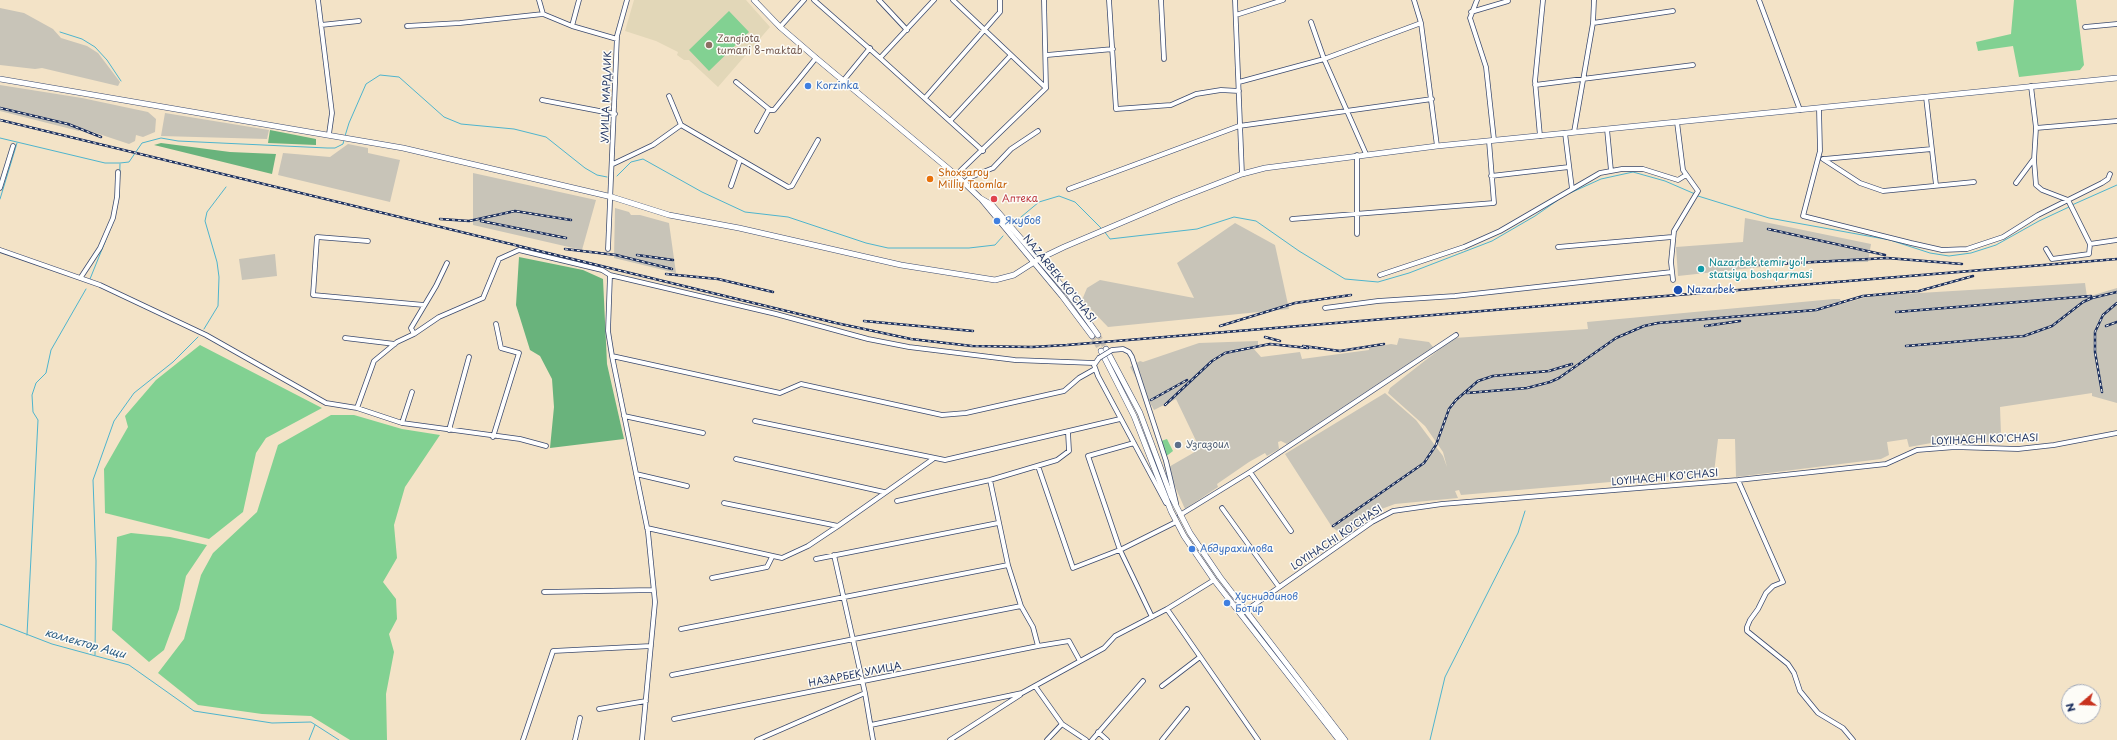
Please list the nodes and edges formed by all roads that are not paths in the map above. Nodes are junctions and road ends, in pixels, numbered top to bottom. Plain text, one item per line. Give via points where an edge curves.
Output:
1 (318, 0) edge
2 (539, 0) edge
3 (579, 0) edge
4 (627, 0) edge
5 (754, 0) edge
6 (804, 0) edge
7 (814, 0) edge
8 (879, 0) edge
9 (934, 0) edge
10 (953, 0) edge
11 (1000, 0) edge
12 (1044, 0) edge
13 (1109, 0) edge
14 (1161, 0) edge
15 (1235, 0) edge
16 (1283, 0) edge
17 (1414, 0) edge
18 (1477, 0) edge
19 (1543, 0) edge
20 (1594, 0) edge
21 (1759, 0) edge
22 (1508, 1) edge
23 (1673, 11) dead end
24 (1472, 12) junction
25 (543, 14) junction
26 (1236, 15) junction
27 (359, 21) dead end
28 (1311, 22) dead end
29 (1421, 23) junction
30 (1593, 23) junction
31 (321, 24) junction
32 (2117, 24) edge
33 (407, 26) dead end
34 (572, 26) junction
35 (780, 27) junction
36 (2086, 27) dead end
37 (907, 30) junction
38 (984, 31) junction
39 (617, 39) junction
40 (870, 48) junction
41 (1113, 49) junction
42 (1047, 55) junction
43 (1010, 56) junction
44 (816, 58) junction
45 (880, 58) junction
46 (1164, 59) dead end
47 (1324, 59) junction
48 (1692, 65) dead end
49 (1584, 78) junction
50 (2117, 78) edge
51 (0, 79) edge
52 (843, 81) junction
53 (736, 82) dead end
54 (1239, 82) junction
55 (1535, 85) junction
56 (2031, 86) junction
57 (1046, 88) junction
58 (1239, 91) junction
59 (669, 96) dead end
60 (1926, 97) junction
61 (924, 98) junction
62 (1432, 98) junction
63 (542, 100) dead end
64 (1819, 108) junction
65 (769, 109) junction
66 (1800, 110) junction
67 (1348, 111) junction
68 (615, 114) junction
69 (950, 121) junction
70 (2117, 121) edge
71 (1677, 122) junction
72 (681, 125) junction
73 (1239, 126) junction
74 (2036, 128) junction
75 (1607, 129) junction
76 (757, 131) dead end
77 (1038, 131) dead end
78 (1574, 132) junction
79 (1565, 133) junction
80 (329, 134) junction
81 (1540, 136) junction
82 (818, 140) dead end
83 (1492, 141) junction
84 (13, 146) dead end
85 (1437, 146) junction
86 (1932, 149) junction
87 (983, 151) junction
88 (1366, 154) junction
89 (1357, 155) junction
90 (1818, 159) junction
91 (1823, 159) junction
92 (740, 160) junction
93 (2034, 160) junction
94 (613, 164) junction
95 (1569, 167) junction
96 (1611, 170) junction
97 (118, 172) dead end
98 (1242, 174) junction
99 (2110, 174) dead end
100 (956, 175) junction
101 (1686, 175) junction
102 (1491, 176) junction
103 (1974, 182) dead end
104 (964, 183) junction
105 (2016, 183) dead end
106 (1936, 185) junction
107 (731, 186) dead end
108 (0, 188) edge
109 (1069, 189) dead end
110 (1572, 189) junction
111 (612, 197) junction
112 (2069, 202) junction
113 (1357, 215) junction
114 (1292, 219) dead end
115 (1357, 234) dead end
116 (1672, 237) junction
117 (2117, 240) edge
118 (368, 241) dead end
119 (2090, 244) junction
120 (1558, 248) dead end
121 (608, 249) dead end
122 (2046, 249) dead end
123 (0, 250) edge
124 (1037, 261) junction
125 (447, 263) dead end
126 (1672, 272) junction
127 (610, 275) junction
128 (1380, 275) dead end
129 (81, 277) junction
130 (1673, 280) dead end
131 (424, 305) junction
132 (1325, 308) dead end
133 (496, 324) dead end
134 (414, 334) junction
135 (1098, 335) tunnel mouth
136 (1456, 335) dead end
137 (1092, 336) tunnel mouth
138 (345, 338) dead end
139 (394, 344) junction
140 (1106, 349) tunnel mouth
141 (1100, 351) tunnel mouth
142 (612, 356) junction
143 (469, 357) dead end
144 (1094, 363) junction
145 (1095, 369) junction
146 (412, 392) dead end
147 (357, 408) junction
148 (624, 416) junction
149 (1120, 419) junction
150 (755, 421) dead end
151 (402, 422) junction
152 (449, 430) junction
153 (1068, 432) junction
154 (702, 433) dead end
155 (2117, 433) edge
156 (493, 437) junction
157 (1134, 443) junction
158 (546, 446) dead end
159 (736, 459) dead end
160 (933, 459) junction
161 (1038, 466) junction
162 (1250, 472) junction
163 (636, 474) junction
164 (990, 480) junction
165 (1738, 480) junction
166 (687, 486) dead end
167 (884, 492) junction
168 (897, 500) dead end
169 (724, 503) dead end
170 (1177, 508) junction
171 (1222, 508) dead end
172 (1171, 510) junction
173 (1180, 515) junction
174 (998, 522) junction
175 (1176, 522) junction
176 (838, 526) junction
177 (647, 528) junction
178 (1291, 531) dead end
179 (1120, 550) junction
180 (834, 555) junction
181 (772, 557) junction
182 (816, 559) dead end
183 (1008, 566) junction
184 (712, 578) dead end
185 (1214, 580) junction
186 (1279, 587) junction
187 (653, 590) junction
188 (544, 592) dead end
189 (843, 597) junction
190 (1021, 606) junction
191 (1167, 609) junction
192 (1244, 612) junction
193 (1152, 617) junction
194 (681, 629) dead end
195 (852, 639) junction
196 (651, 646) junction
197 (1038, 646) junction
198 (1200, 657) junction
199 (1080, 661) junction
200 (672, 675) dead end
201 (861, 681) junction
202 (1143, 681) dead end
203 (1035, 686) junction
204 (1162, 686) dead end
205 (865, 693) junction
206 (1022, 693) junction
207 (646, 701) junction
208 (599, 708) dead end
209 (1187, 709) dead end
210 (580, 718) dead end
211 (674, 719) dead end
212 (870, 724) junction
213 (1062, 724) junction
214 (1098, 732) junction
215 (522, 740) edge
216 (575, 740) edge
217 (642, 740) edge
218 (757, 740) edge
219 (874, 740) edge
220 (950, 740) edge
221 (1047, 740) edge
222 (1086, 740) edge
223 (1092, 740) edge
224 (1107, 740) edge
225 (1162, 740) edge
226 (1258, 740) edge
227 (1339, 740) edge
228 (1345, 740) edge
229 (1853, 740) edge

1 - 31 street
2 - 25 street
3 - 34 street
4 - 39 street, УЛИЦА МАРДЛИК
5 - 35 main road, NAZARBEK KO'CHASI
6 - 35 street
7 - 40 street
8 - 37 street
9 - 37 street
10 - 38 street
11 - 38 street via 1000,12
12 - 42 street
13 - 41 street
14 - 46 street
15 - 26 street
16 - 26 street
17 - 29 street
18 - 24 street
19 - 55 street
20 - 30 street
21 - 66 street
22 - 24 street
23 - 30 street
24 - 83 street via 1470,18 1486,67
25 - 33 street
25 - 34 street
26 - 54 street
27 - 31 street
28 - 47 street
29 - 47 street
29 - 62 street
30 - 49 street
31 - 80 street via 332,112
32 - 36 street
34 - 39 street
35 - 44 main road, NAZARBEK KO'CHASI
37 - 45 street
38 - 43 street
38 - 61 street
39 - 68 street, УЛИЦА МАРДЛИК
40 - 45 street
40 - 52 street
41 - 42 street
41 - 58 street via 1116,108 1171,106 1196,94 1221,90
42 - 57 street
43 - 57 street
43 - 69 street
44 - 52 main road, NAZARBEK KO'CHASI
44 - 65 street via 774,110
45 - 61 street
47 - 54 street
47 - 67 street
48 - 49 street
49 - 55 street
49 - 78 street
50 - 56 main road
51 - 80 main road
52 - 100 main road, NAZARBEK KO'CHASI
53 - 65 street
54 - 58 street
55 - 81 street
56 - 60 main road
56 - 74 street
57 - 87 street
58 - 73 street
59 - 72 street
60 - 64 main road
60 - 86 street
61 - 69 street
62 - 67 street
62 - 85 street
63 - 68 street
64 - 66 main road
64 - 90 street
65 - 76 street
66 - 71 main road
67 - 73 street
67 - 88 street
68 - 94 street, УЛИЦА МАРДЛИК
69 - 87 street
70 - 74 street
71 - 75 main road
71 - 101 street via 1683,170
72 - 92 street
72 - 94 street via 658,142
73 - 98 street
73 - 109 street
74 - 93 street
75 - 78 main road
75 - 96 street
77 - 104 street via 1011,149 992,168
78 - 79 main road
79 - 81 main road
79 - 95 street
80 - 111 main road via 444,157
81 - 83 main road
82 - 92 street via 791,187
83 - 85 main road
83 - 102 street
84 - 108 street
85 - 88 main road
86 - 91 street
86 - 106 street
87 - 100 street
88 - 89 main road
89 - 98 main road via 1289,163
89 - 113 street
90 - 91 street
90 - 112 street via 1803,216 1942,250 1967,249 2003,237 2038,215
91 - 106 street via 1860,183 1883,192
92 - 107 street
93 - 105 street
93 - 112 street via 2036,185
94 - 111 street, УЛИЦА МАРДЛИК
95 - 102 street
95 - 110 street
96 - 101 street via 1643,169 1678,180
96 - 110 street via 1600,173
97 - 129 street via 113,218 100,248
98 - 124 main road
99 - 112 street via 2108,179
100 - 104 main road, NAZARBEK KO'CHASI
101 - 116 street via 1698,191
102 - 113 street via 1494,203
103 - 106 street
104 - 124 main road, NAZARBEK KO'CHASI via 992,205
110 - 128 street via 1500,231 1464,247
111 - 121 street, УЛИЦА МАРДЛИК
111 - 124 main road via 669,215 739,228 901,265 982,279 1006,278
112 - 119 street
113 - 114 street
113 - 115 street
116 - 120 street
116 - 126 street
117 - 119 street
118 - 131 street via 316,237 313,295
119 - 122 street via 2089,254 2052,259
123 - 129 street
124 - 135 main road, NAZARBEK KO'CHASI via 1084,312
124 - 137 main road, NAZARBEK KO'CHASI
125 - 131 street
126 - 130 street
126 - 132 street
127 - 134 street via 602,270 519,250 499,259 483,298 439,316
127 - 142 street via 608,331
127 - 144 street via 909,347 1015,360 1070,360
129 - 147 street via 206,335 326,403
131 - 134 street via 411,328
133 - 156 street via 501,348 519,353
134 - 139 street
136 - 162 street
138 - 139 street
139 - 147 street via 374,361
140 - 170 main road via 1140,413
141 - 172 main road via 1144,439
142 - 145 street via 780,393 801,384 942,415 966,413 1064,391
142 - 148 street
143 - 152 street
144 - 145 street
144 - 170 street, bridge via 1112,350 1123,349 1132,357 1166,461
145 - 149 street
146 - 151 street
147 - 151 street
148 - 154 street
148 - 163 street
149 - 153 street
149 - 157 street
150 - 160 street
151 - 152 street
152 - 156 street
153 - 160 street via 945,460
153 - 161 street via 1068,451 1057,460
155 - 165 street, LOYIHACHI KO'CHASI via 2018,449 1955,447 1917,450 1886,464
156 - 158 street via 520,439
157 - 172 street
157 - 179 street via 1088,456
159 - 167 street
160 - 167 street
161 - 164 street
161 - 179 street via 1073,568
162 - 173 street
162 - 178 street
163 - 166 street
163 - 177 street
164 - 168 street
164 - 174 street
165 - 186 street, LOYIHACHI KO'CHASI via 1442,504 1393,511 1372,522
165 - 229 street via 1783,582 1773,586 1766,593 1746,627 1747,631 1788,664 1800,691 1818,713 1843,728
167 - 176 street
169 - 176 street
170 - 173 main road
171 - 186 street
172 - 175 main road
173 - 192 main road via 1200,550
174 - 180 street
174 - 183 street
175 - 179 street
175 - 185 main road
176 - 181 street via 808,546 782,558
177 - 181 street
177 - 187 street
179 - 193 street
180 - 182 street
180 - 189 street
181 - 184 street via 768,567
183 - 189 street
183 - 190 street
185 - 191 street
185 - 192 main road
186 - 192 street, LOYIHACHI KO'CHASI
187 - 188 street
187 - 196 street
189 - 194 street
189 - 195 street
190 - 195 street
190 - 197 street via 1033,627
191 - 193 street
191 - 198 street
192 - 227 main road
192 - 228 main road
193 - 199 street via 1115,636 1104,648
195 - 200 street
195 - 201 street
196 - 207 street
196 - 215 street via 553,651
197 - 199 street, НАЗАРБЕК УЛИЦА via 1069,641
197 - 201 street, НАЗАРБЕК УЛИЦА
198 - 204 street
198 - 226 street
199 - 203 street
201 - 205 street
201 - 211 street, НАЗАРБЕК УЛИЦА
202 - 214 street
203 - 206 street
203 - 213 street
205 - 212 street
205 - 218 street
206 - 212 street
206 - 220 street
207 - 208 street
207 - 217 street
209 - 225 street
210 - 216 street
212 - 219 street
213 - 221 street
213 - 222 street
214 - 223 street
214 - 224 street

